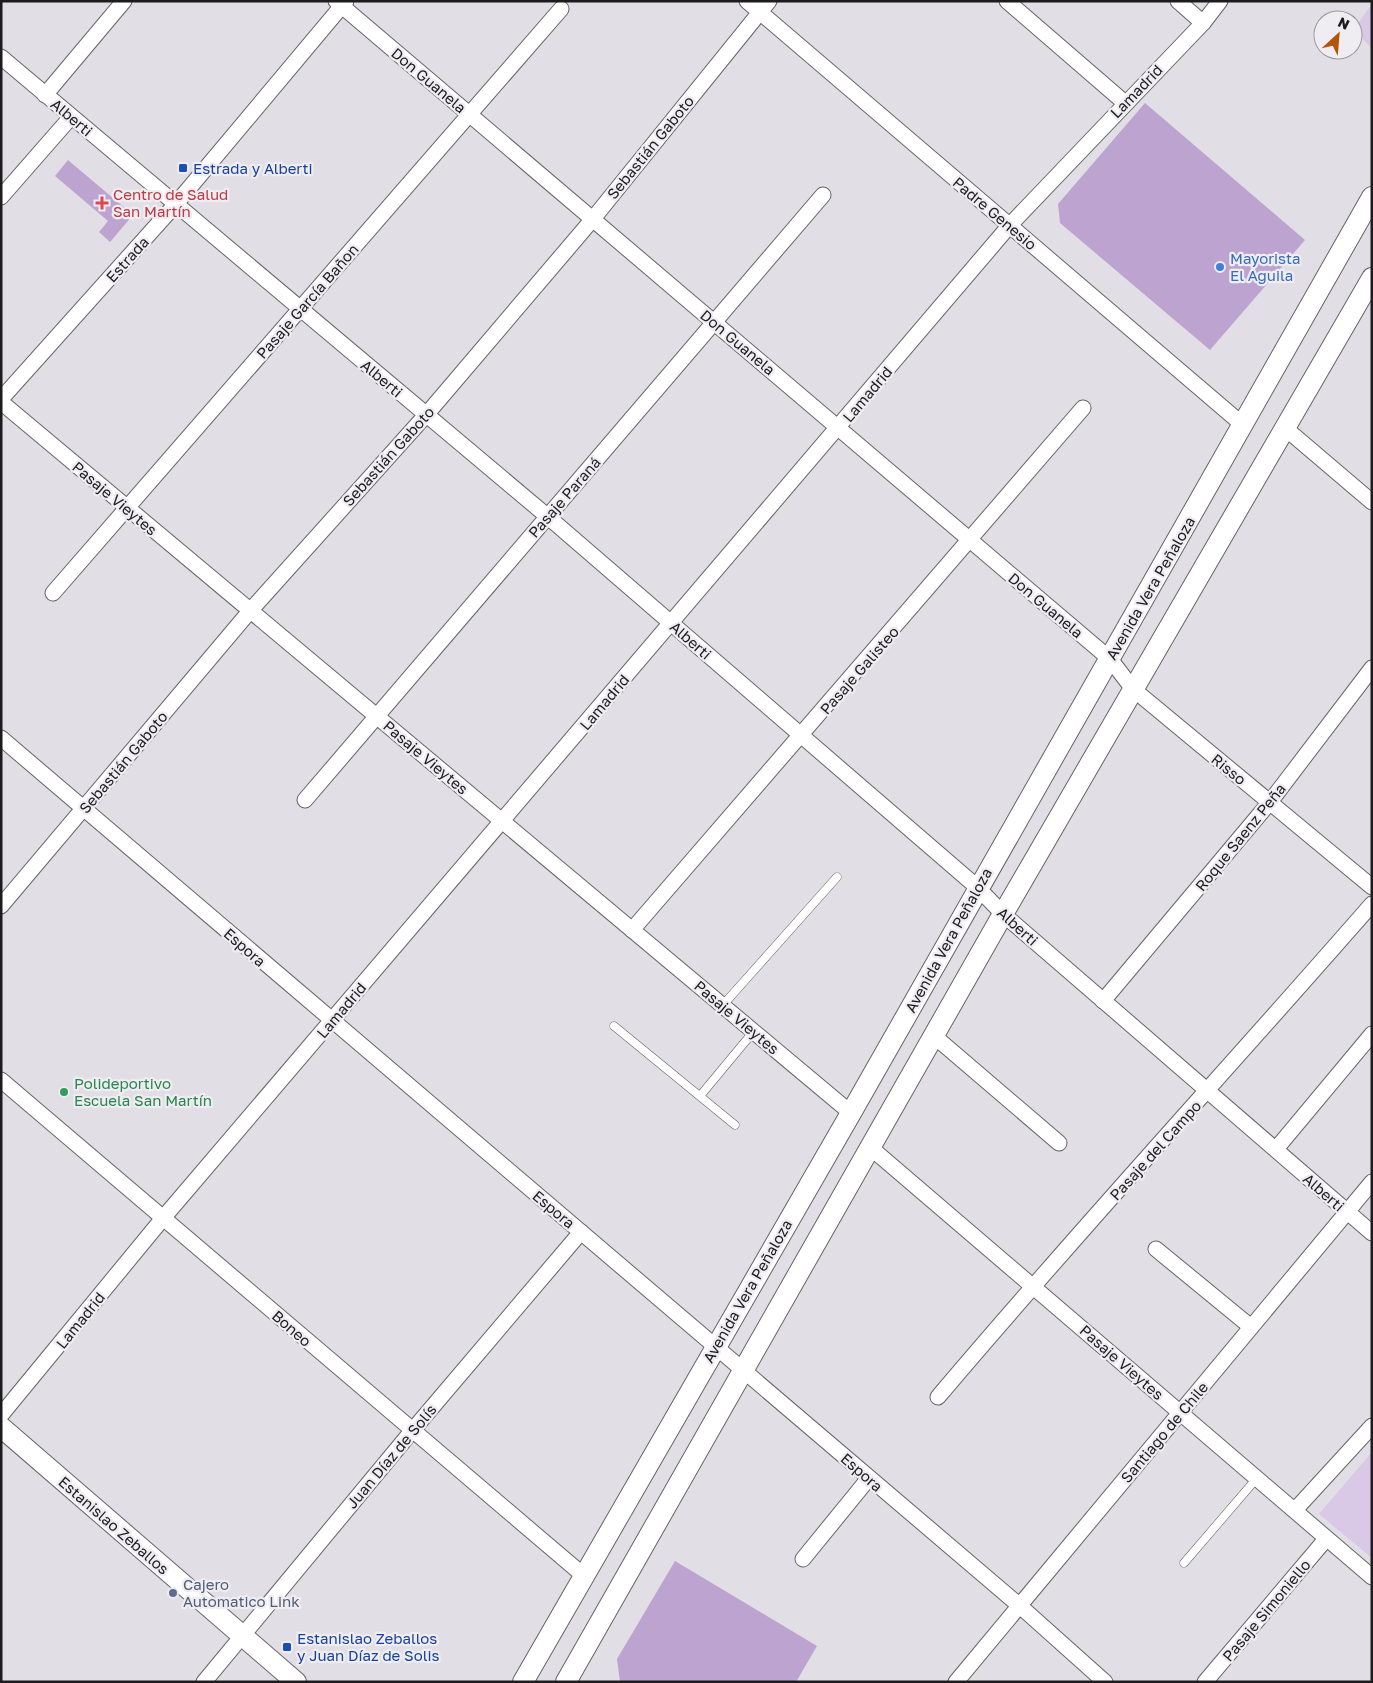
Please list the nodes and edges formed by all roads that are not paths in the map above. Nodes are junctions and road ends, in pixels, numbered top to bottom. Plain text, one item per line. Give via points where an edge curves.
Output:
1 (124, 1) edge
2 (747, 1) edge
3 (1007, 1) edge
4 (1178, 1) edge
5 (1220, 1) edge
6 (341, 3) edge
7 (764, 7) edge
8 (560, 9) dead end
9 (1203, 23) junction
10 (1, 57) edge
11 (45, 95) junction
12 (1124, 103) junction
13 (469, 113) junction
14 (71, 117) junction
15 (822, 194) dead end
16 (1372, 196) edge
17 (1, 197) edge
18 (175, 205) junction
19 (592, 220) junction
20 (1010, 226) junction
21 (1372, 278) edge
22 (301, 309) junction
23 (714, 321) junction
24 (1, 401) edge
25 (1083, 408) dead end
26 (426, 415) junction
27 (1243, 425) junction
28 (838, 428) junction
29 (1285, 428) junction
30 (1372, 502) edge
31 (126, 507) junction
32 (547, 516) junction
33 (970, 541) junction
34 (53, 593) dead end
35 (250, 611) junction
36 (671, 623) junction
37 (1110, 660) junction
38 (1372, 668) edge
39 (1133, 689) junction
40 (377, 716) junction
41 (802, 736) junction
42 (1, 738) edge
43 (305, 800) dead end
44 (1270, 802) junction
45 (84, 809) junction
46 (502, 821) junction
47 (837, 877) dead end
48 (978, 887) junction
49 (1372, 887) edge
50 (1372, 904) edge
51 (1, 906) edge
52 (1003, 914) junction
53 (632, 930) junction
54 (1103, 1001) junction
55 (723, 1005) junction
56 (332, 1022) junction
57 (614, 1026) dead end
58 (754, 1031) junction
59 (1372, 1034) edge
60 (934, 1036) junction
61 (1, 1080) edge
62 (1208, 1091) junction
63 (700, 1096) junction
64 (851, 1113) junction
65 (735, 1125) dead end
66 (1059, 1143) dead end
67 (871, 1148) junction
68 (1276, 1149) junction
69 (1372, 1182) edge
70 (1347, 1212) junction
71 (164, 1217) junction
72 (581, 1232) junction
73 (1372, 1233) edge
74 (1156, 1249) dead end
75 (1032, 1285) junction
76 (1251, 1327) junction
77 (715, 1346) junction
78 (743, 1369) junction
79 (938, 1396) dead end
80 (1181, 1412) junction
81 (1, 1415) edge
82 (1372, 1426) edge
83 (1, 1427) edge
84 (412, 1431) junction
85 (869, 1478) junction
86 (1257, 1478) junction
87 (1295, 1510) junction
88 (1326, 1539) junction
89 (803, 1559) dead end
90 (1184, 1563) dead end
91 (583, 1575) junction
92 (1372, 1577) edge
93 (1020, 1606) junction
94 (243, 1637) junction
95 (204, 1682) edge
96 (296, 1682) edge
97 (523, 1682) edge
98 (566, 1682) edge
99 (956, 1682) edge
100 (1105, 1682) edge
101 (1205, 1682) edge

1 - 11 street
2 - 7 street, Padre Genesio
3 - 12 street
4 - 9 street
5 - 9 street, Lamadrid
6 - 13 street, Don Guanela
6 - 18 street, Estrada
7 - 19 street, Sebastián Gaboto
7 - 20 street, Padre Genesio
8 - 13 street, Pasaje García Bañon
9 - 12 street, Lamadrid
10 - 11 street, Alberti
11 - 14 street, Alberti
12 - 20 street, Lamadrid
13 - 19 street, Don Guanela
13 - 22 street, Pasaje García Bañon
14 - 17 street
14 - 18 street, Alberti
15 - 23 street, Pasaje Paraná
16 - 27 main road, Avenida Vera Peñaloza
18 - 22 street, Alberti
18 - 24 street, Estrada
19 - 23 street, Don Guanela
19 - 26 street, Sebastián Gaboto
20 - 27 street, Padre Genesio
20 - 28 street, Lamadrid
21 - 29 main road
22 - 26 street, Alberti
22 - 31 street, Pasaje García Bañon
23 - 28 street, Don Guanela
23 - 32 street, Pasaje Paraná
24 - 31 street, Pasaje Vieytes
25 - 33 street, Pasaje Galisteo
26 - 32 street, Alberti
26 - 35 street, Sebastián Gaboto
27 - 37 main road, Avenida Vera Peñaloza
28 - 33 street, Don Guanela
28 - 36 street, Lamadrid
29 - 30 street
29 - 39 main road
31 - 34 street, Pasaje García Bañon
31 - 35 street, Pasaje Vieytes
32 - 36 street, Alberti
32 - 40 street, Pasaje Paraná
33 - 37 street, Don Guanela
33 - 41 street, Pasaje Galisteo
35 - 40 street, Pasaje Vieytes
35 - 45 street, Sebastián Gaboto
36 - 41 street, Alberti
36 - 46 street, Lamadrid
37 - 39 street, Don Guanela
37 - 48 main road, Avenida Vera Peñaloza
38 - 44 street, Roque Saenz Peña
39 - 44 street, Risso
39 - 52 main road
40 - 43 street, Pasaje Paraná
40 - 46 street, Pasaje Vieytes
41 - 48 street, Alberti
41 - 53 street, Pasaje Galisteo
42 - 45 street, Espora
44 - 49 street, Risso
44 - 54 street, Roque Saenz Peña
45 - 51 street, Sebastián Gaboto
45 - 56 street, Espora
46 - 53 street, Pasaje Vieytes
46 - 56 street, Lamadrid
47 - 55 lane
48 - 52 street, Alberti
48 - 64 main road, Avenida Vera Peñaloza
50 - 62 street, Pasaje del Campo
52 - 54 street, Alberti
52 - 60 main road
53 - 55 street, Pasaje Vieytes
54 - 62 street, Alberti
55 - 58 street, Pasaje Vieytes
56 - 71 street, Lamadrid
56 - 72 street, Espora
57 - 63 lane
58 - 63 lane
58 - 64 street, Pasaje Vieytes
59 - 68 street
60 - 66 street
60 - 67 main road
61 - 71 street, Boneo
62 - 68 street, Alberti
62 - 75 street, Pasaje del Campo
63 - 65 lane
64 - 77 main road, Avenida Vera Peñaloza
67 - 75 street, Pasaje Vieytes
67 - 78 main road
68 - 70 street, Alberti
69 - 70 street, Santiago de Chile
70 - 73 street, Alberti
70 - 76 street, Santiago de Chile
71 - 81 street, Lamadrid
71 - 84 street, Boneo
72 - 77 street, Espora
72 - 84 street, Juan Díaz de Solís
74 - 76 street
75 - 79 street, Pasaje del Campo
75 - 80 street, Pasaje Vieytes
76 - 80 street, Santiago de Chile
77 - 78 street, Espora
77 - 91 main road, Avenida Vera Peñaloza
78 - 85 street, Espora
78 - 98 main road
80 - 86 street, Pasaje Vieytes
80 - 93 street, Santiago de Chile
82 - 87 street
83 - 94 main road, Estanislao Zeballos
84 - 91 street, Boneo
84 - 94 street, Juan Díaz de Solís
85 - 89 street
85 - 93 street, Espora
86 - 87 street, Pasaje Vieytes
86 - 90 lane
87 - 88 street, Pasaje Vieytes
88 - 92 street, Pasaje Vieytes
88 - 101 street, Pasaje Simoniello
91 - 97 main road, Avenida Vera Peñaloza
93 - 99 street, Santiago de Chile
93 - 100 street, Espora
94 - 95 street, Juan Díaz de Solís
94 - 96 main road, Estanislao Zeballos

